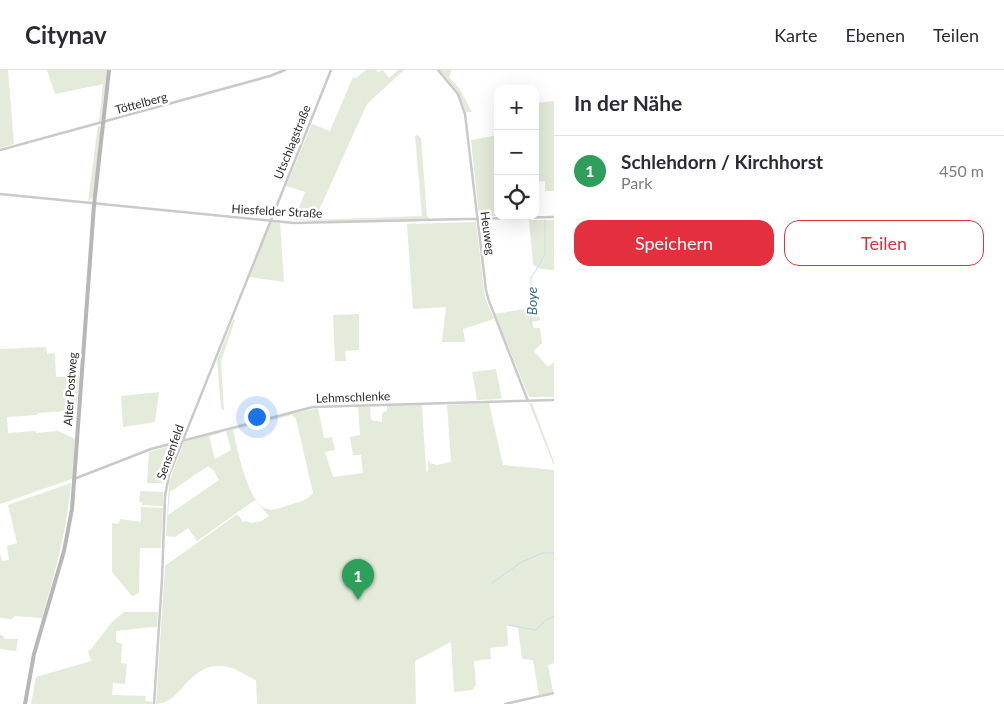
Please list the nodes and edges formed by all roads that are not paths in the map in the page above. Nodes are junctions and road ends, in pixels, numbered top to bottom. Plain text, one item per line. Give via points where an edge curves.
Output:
1 (109, 70) edge
2 (285, 70) edge
3 (331, 70) edge
4 (438, 70) edge
5 (103, 122) junction
6 (0, 150) edge
7 (0, 194) edge
8 (94, 205) junction
9 (554, 217) edge
10 (477, 219) junction
11 (270, 221) junction
12 (554, 400) edge
13 (528, 401) junction
14 (183, 441) junction
15 (74, 480) junction
16 (554, 693) edge
17 (524, 700) junction
18 (25, 704) edge
19 (154, 704) edge
20 (505, 704) edge
21 (524, 704) edge

1 - 5 main road, Alter Postweg
2 - 5 street, Töttelberg
3 - 11 street, Utschlagstraße
4 - 10 street, Heuweg via 458,94 465,114
5 - 6 street, Töttelberg
5 - 8 main road, Alter Postweg
7 - 8 street, Hiesfelder Straße
8 - 11 street, Hiesfelder Straße
8 - 15 main road, Alter Postweg
9 - 10 street, Hiesfelder Straße
10 - 11 street, Hiesfelder Straße
10 - 13 street, Heuweg via 487,296
11 - 14 street, Sensenfeld
12 - 13 street, Lehmschlenke
13 - 14 street, Lehmschlenke via 313,406
14 - 15 street, Lehmschlenke via 145,451
14 - 19 street, Sensenfeld via 169,475 166,492
15 - 18 main road, Alter Postweg via 67,537 37,643
16 - 17 street
17 - 20 street
17 - 21 street

